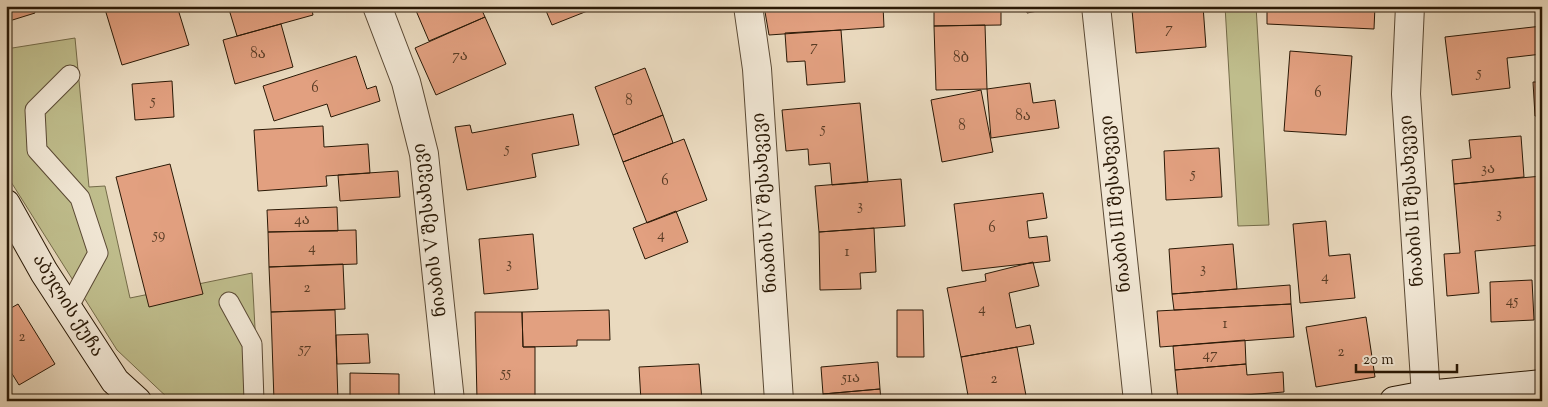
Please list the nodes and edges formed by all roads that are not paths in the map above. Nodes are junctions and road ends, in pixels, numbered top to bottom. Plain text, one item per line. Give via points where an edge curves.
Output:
1 (377, 6) edge
2 (748, 6) edge
3 (1096, 6) edge
4 (1410, 6) edge
5 (70, 75) dead end
6 (6, 204) edge
7 (230, 302) dead end
8 (68, 308) junction
9 (1542, 384) edge
10 (1426, 395) junction
11 (137, 401) edge
12 (254, 401) edge
13 (450, 401) edge
14 (779, 401) edge
15 (1138, 401) edge
16 (1394, 401) edge

1 - 13 street, ნიაბის V შესახვევი via 406,82 424,154
2 - 14 street, ნიაბის IV შესახვევი via 757,69
3 - 15 street, ნიაბის III შესახვევი
4 - 10 street, ნიაბის II შესახვევი via 1406,94
5 - 8 lane via 35,110 37,150 80,198 98,254
6 - 8 street, აბულის ქუჩა
7 - 12 lane via 252,344
8 - 11 street, აბულის ქუჩა via 115,381
9 - 10 street
10 - 16 street

